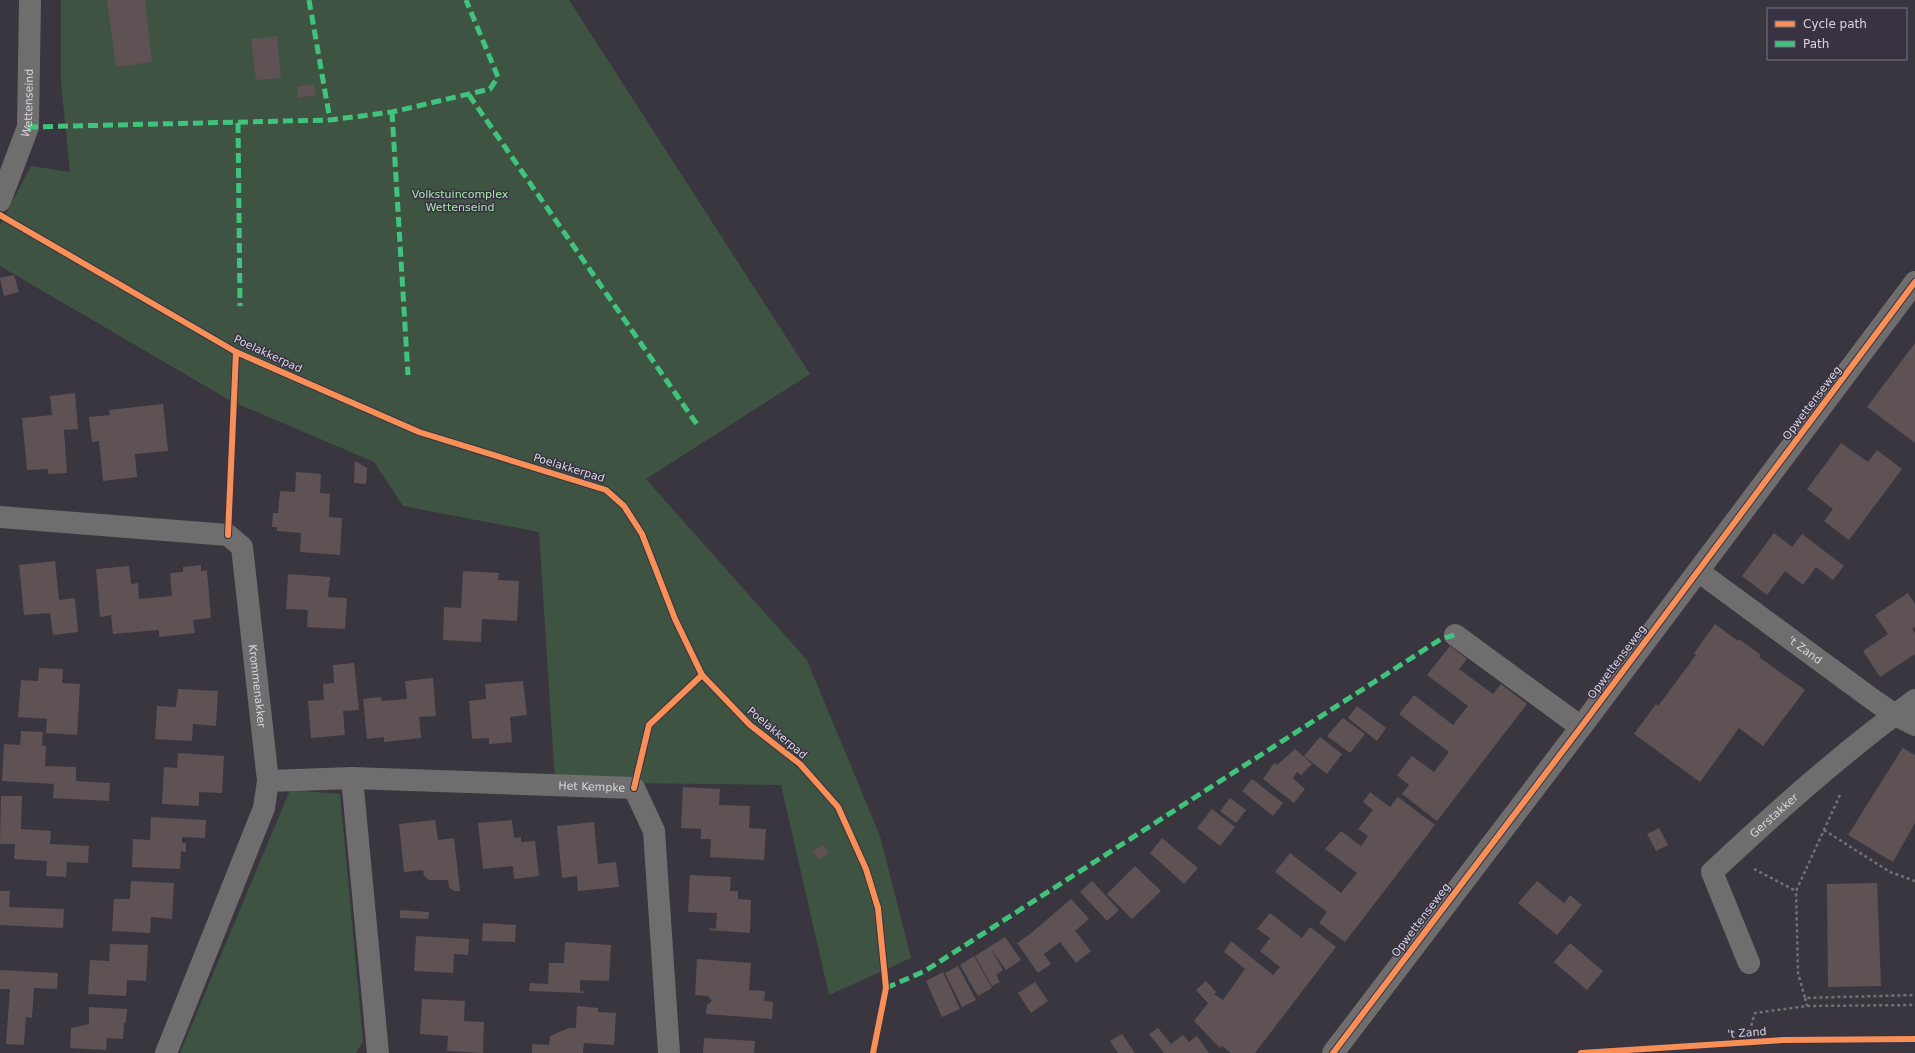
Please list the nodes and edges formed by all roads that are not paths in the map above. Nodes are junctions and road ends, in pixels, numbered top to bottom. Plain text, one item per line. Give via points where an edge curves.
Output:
1 (30, 0) edge
2 (0, 201) edge
3 (1915, 282) edge
4 (0, 517) edge
5 (1698, 572) junction
6 (1455, 635) dead end
7 (1915, 700) edge
8 (1895, 715) junction
9 (1915, 726) edge
10 (1581, 727) junction
11 (352, 778) junction
12 (268, 781) junction
13 (1749, 963) dead end
14 (166, 1053) edge
15 (378, 1053) edge
16 (669, 1053) edge
17 (1333, 1053) edge

1 - 2 street, Wettenseind via 28,127
3 - 5 street, Opwettenseweg
4 - 12 street, Krommenakker via 228,535 242,547
5 - 8 street, 't Zand
5 - 10 street, Opwettenseweg
6 - 10 street
7 - 8 street, Gerstakker
8 - 9 street, 't Zand
8 - 13 street, Gerstakker via 1784,805 1712,872
10 - 17 street, Opwettenseweg
11 - 12 street, Het Kempke
11 - 15 street
11 - 16 street, Het Kempke via 634,788 654,831
12 - 14 street, Krommenakker via 264,808

